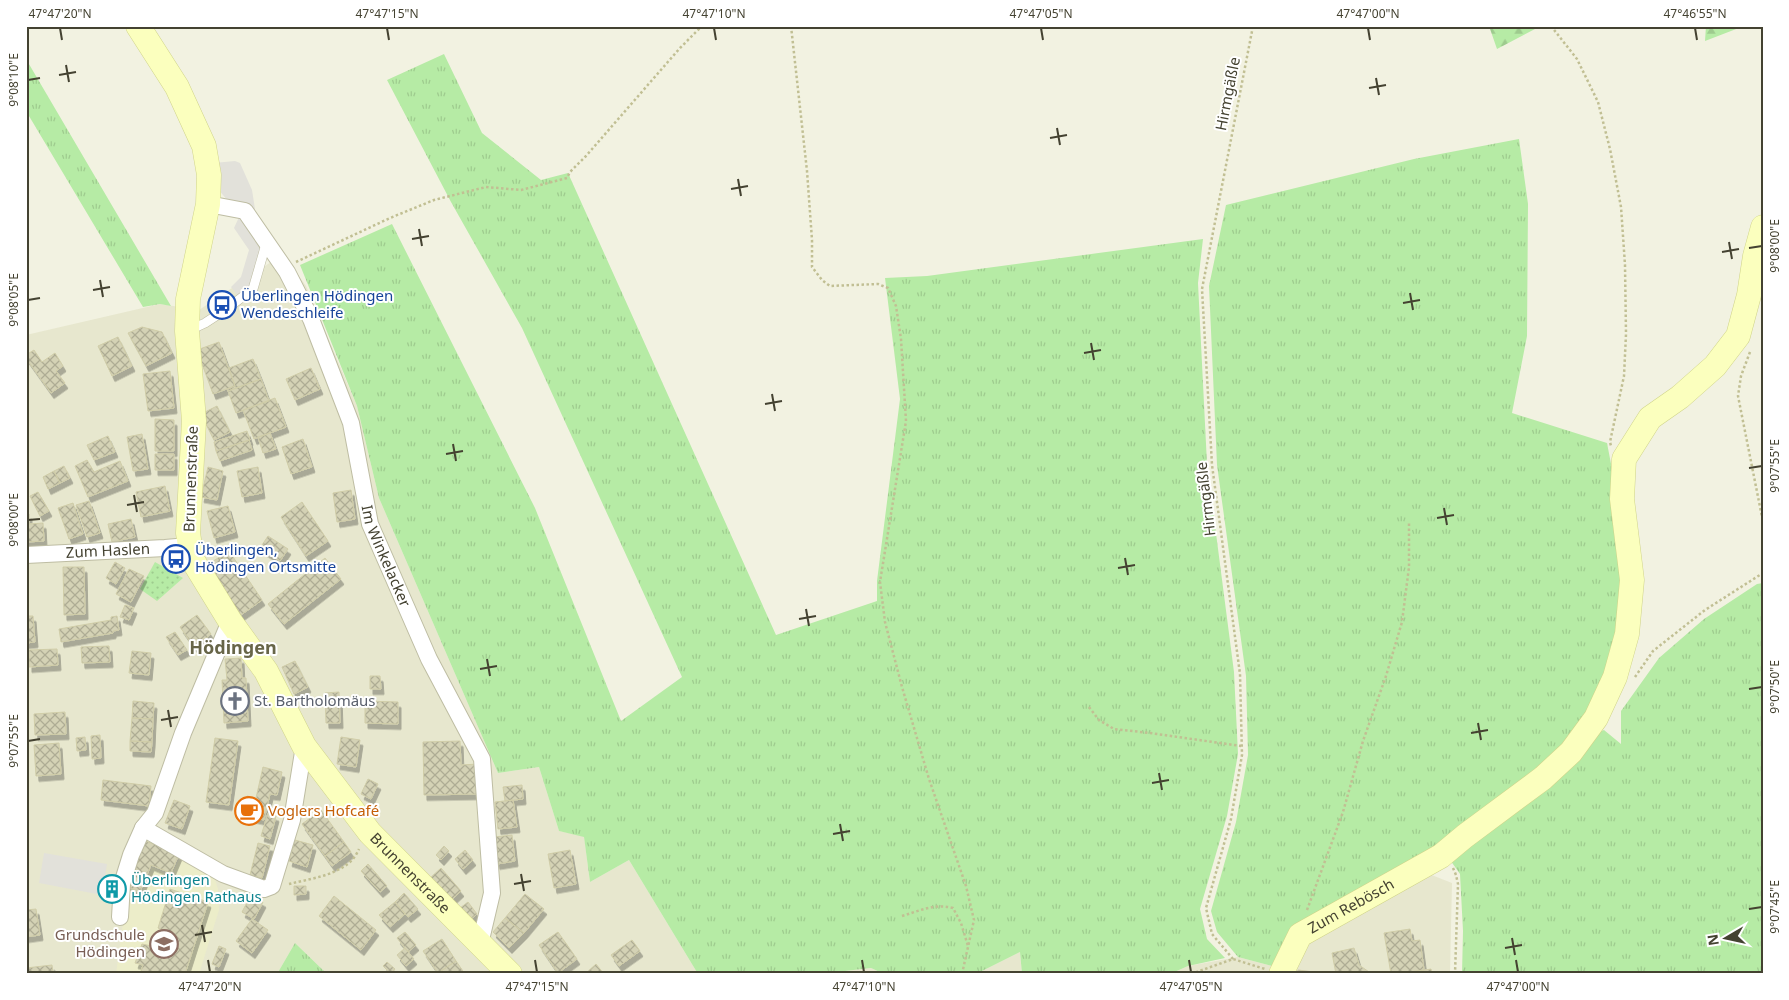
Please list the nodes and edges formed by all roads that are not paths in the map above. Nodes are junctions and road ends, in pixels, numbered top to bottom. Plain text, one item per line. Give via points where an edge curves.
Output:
1 (138, 26) edge
2 (208, 204) junction
3 (1763, 227) edge
4 (266, 244) junction
5 (187, 331) junction
6 (189, 546) junction
7 (26, 555) edge
8 (230, 621) junction
9 (304, 746) junction
10 (143, 828) junction
11 (120, 917) dead end
12 (494, 963) edge
13 (1276, 972) edge

1 - 2 street, Brunnenstraße via 177,87 204,146 209,175
2 - 4 street, Im Winkelacker via 245,211
2 - 5 street, Brunnenstraße via 188,299
3 - 13 street, Zum Rebösch via 1738,336 1715,366 1650,418 1624,459 1622,499 1632,580 1628,634 1615,677 1596,718 1571,752 1543,778 1466,836 1446,866 1300,936
4 - 5 lane via 253,289 205,323
4 - 12 street, Im Winkelacker via 287,272 311,319 351,423 370,524 429,659 482,759
5 - 6 street, Brunnenstraße via 194,422
6 - 7 street, Zum Haslen
6 - 8 street, Brunnenstraße via 192,559
8 - 9 street, Brunnenstraße via 266,671
8 - 10 street via 155,813
9 - 10 street via 292,820 272,886 264,889 224,874
9 - 12 street, Brunnenstraße via 370,833
10 - 11 street via 122,884

